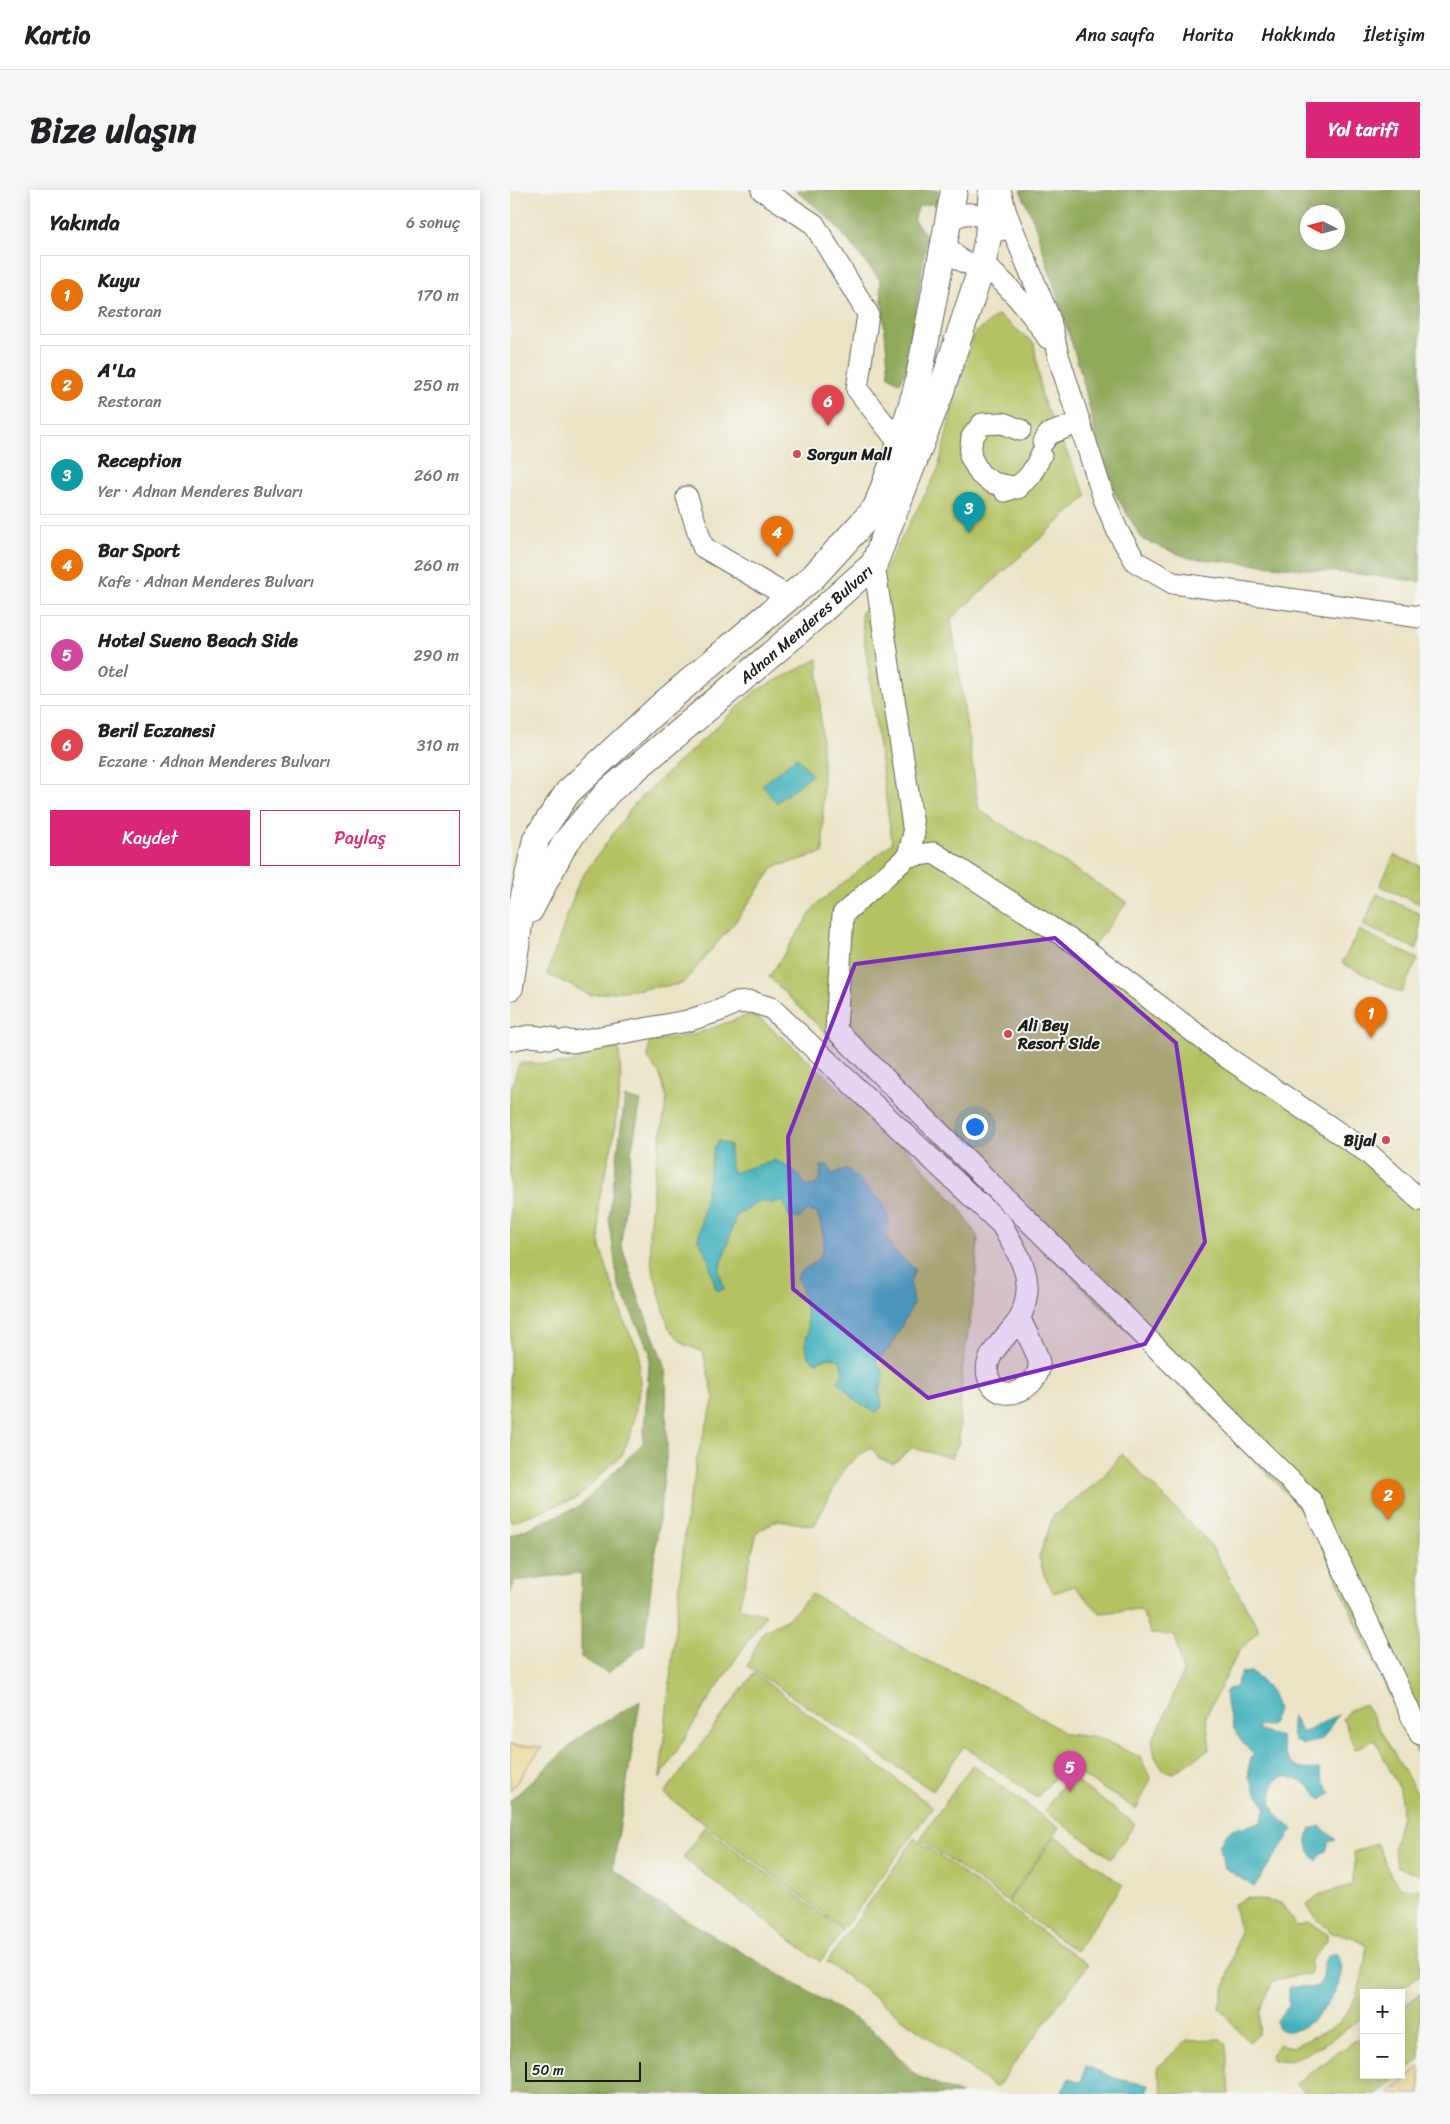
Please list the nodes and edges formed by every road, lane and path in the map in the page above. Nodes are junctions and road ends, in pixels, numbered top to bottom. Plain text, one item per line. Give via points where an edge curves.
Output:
1 (762, 190) edge
2 (954, 190) edge
3 (992, 190) edge
4 (1000, 190) edge
5 (989, 220) junction
6 (946, 232) junction
7 (1023, 254) junction
8 (982, 266) junction
9 (1058, 355) junction
10 (1080, 422) junction
11 (1037, 438) junction
12 (900, 444) junction
13 (1018, 488) junction
14 (992, 494) dead end
15 (687, 496) dead end
16 (874, 564) junction
17 (789, 597) junction
18 (1420, 617) edge
19 (908, 856) junction
20 (520, 928) junction
21 (510, 987) edge
22 (510, 1040) edge
23 (1420, 1200) edge
24 (1020, 1318) dead end
25 (1420, 1734) edge

1 - 12 street via 814,224 868,314 857,389
2 - 6 main road, Adnan Menderes Bulvarı
3 - 5 main road, Adnan Menderes Bulvarı
4 - 7 street
5 - 6 street via 972,213 958,214
5 - 7 street via 1005,232
5 - 8 main road, Adnan Menderes Bulvarı
6 - 8 street via 954,255 966,263
6 - 12 main road, Adnan Menderes Bulvarı via 917,387
7 - 9 street via 1050,320
8 - 9 street via 1021,302
8 - 16 main road, Adnan Menderes Bulvarı via 940,394
9 - 10 street
10 - 11 street
10 - 18 street via 1104,499 1136,562 1173,583
11 - 13 street via 1033,473
11 - 13 street via 1003,423 982,424 972,437 970,456 980,474 993,483
12 - 17 main road, Adnan Menderes Bulvarı via 876,508
13 - 14 street
15 - 17 street via 703,547
16 - 19 street via 914,832
16 - 20 main road, Adnan Menderes Bulvarı via 608,792 565,843
17 - 20 main road, Adnan Menderes Bulvarı via 662,705 568,792 536,839
19 - 23 street via 934,853 1086,950 1225,1056 1367,1152
19 - 25 street via 843,914 836,1030 1312,1502
20 - 21 main road, Adnan Menderes Bulvarı
22 - 24 street via 529,1036 573,1042 687,1021 734,1003 752,1002 771,1008 1002,1225 1022,1264 1027,1285

